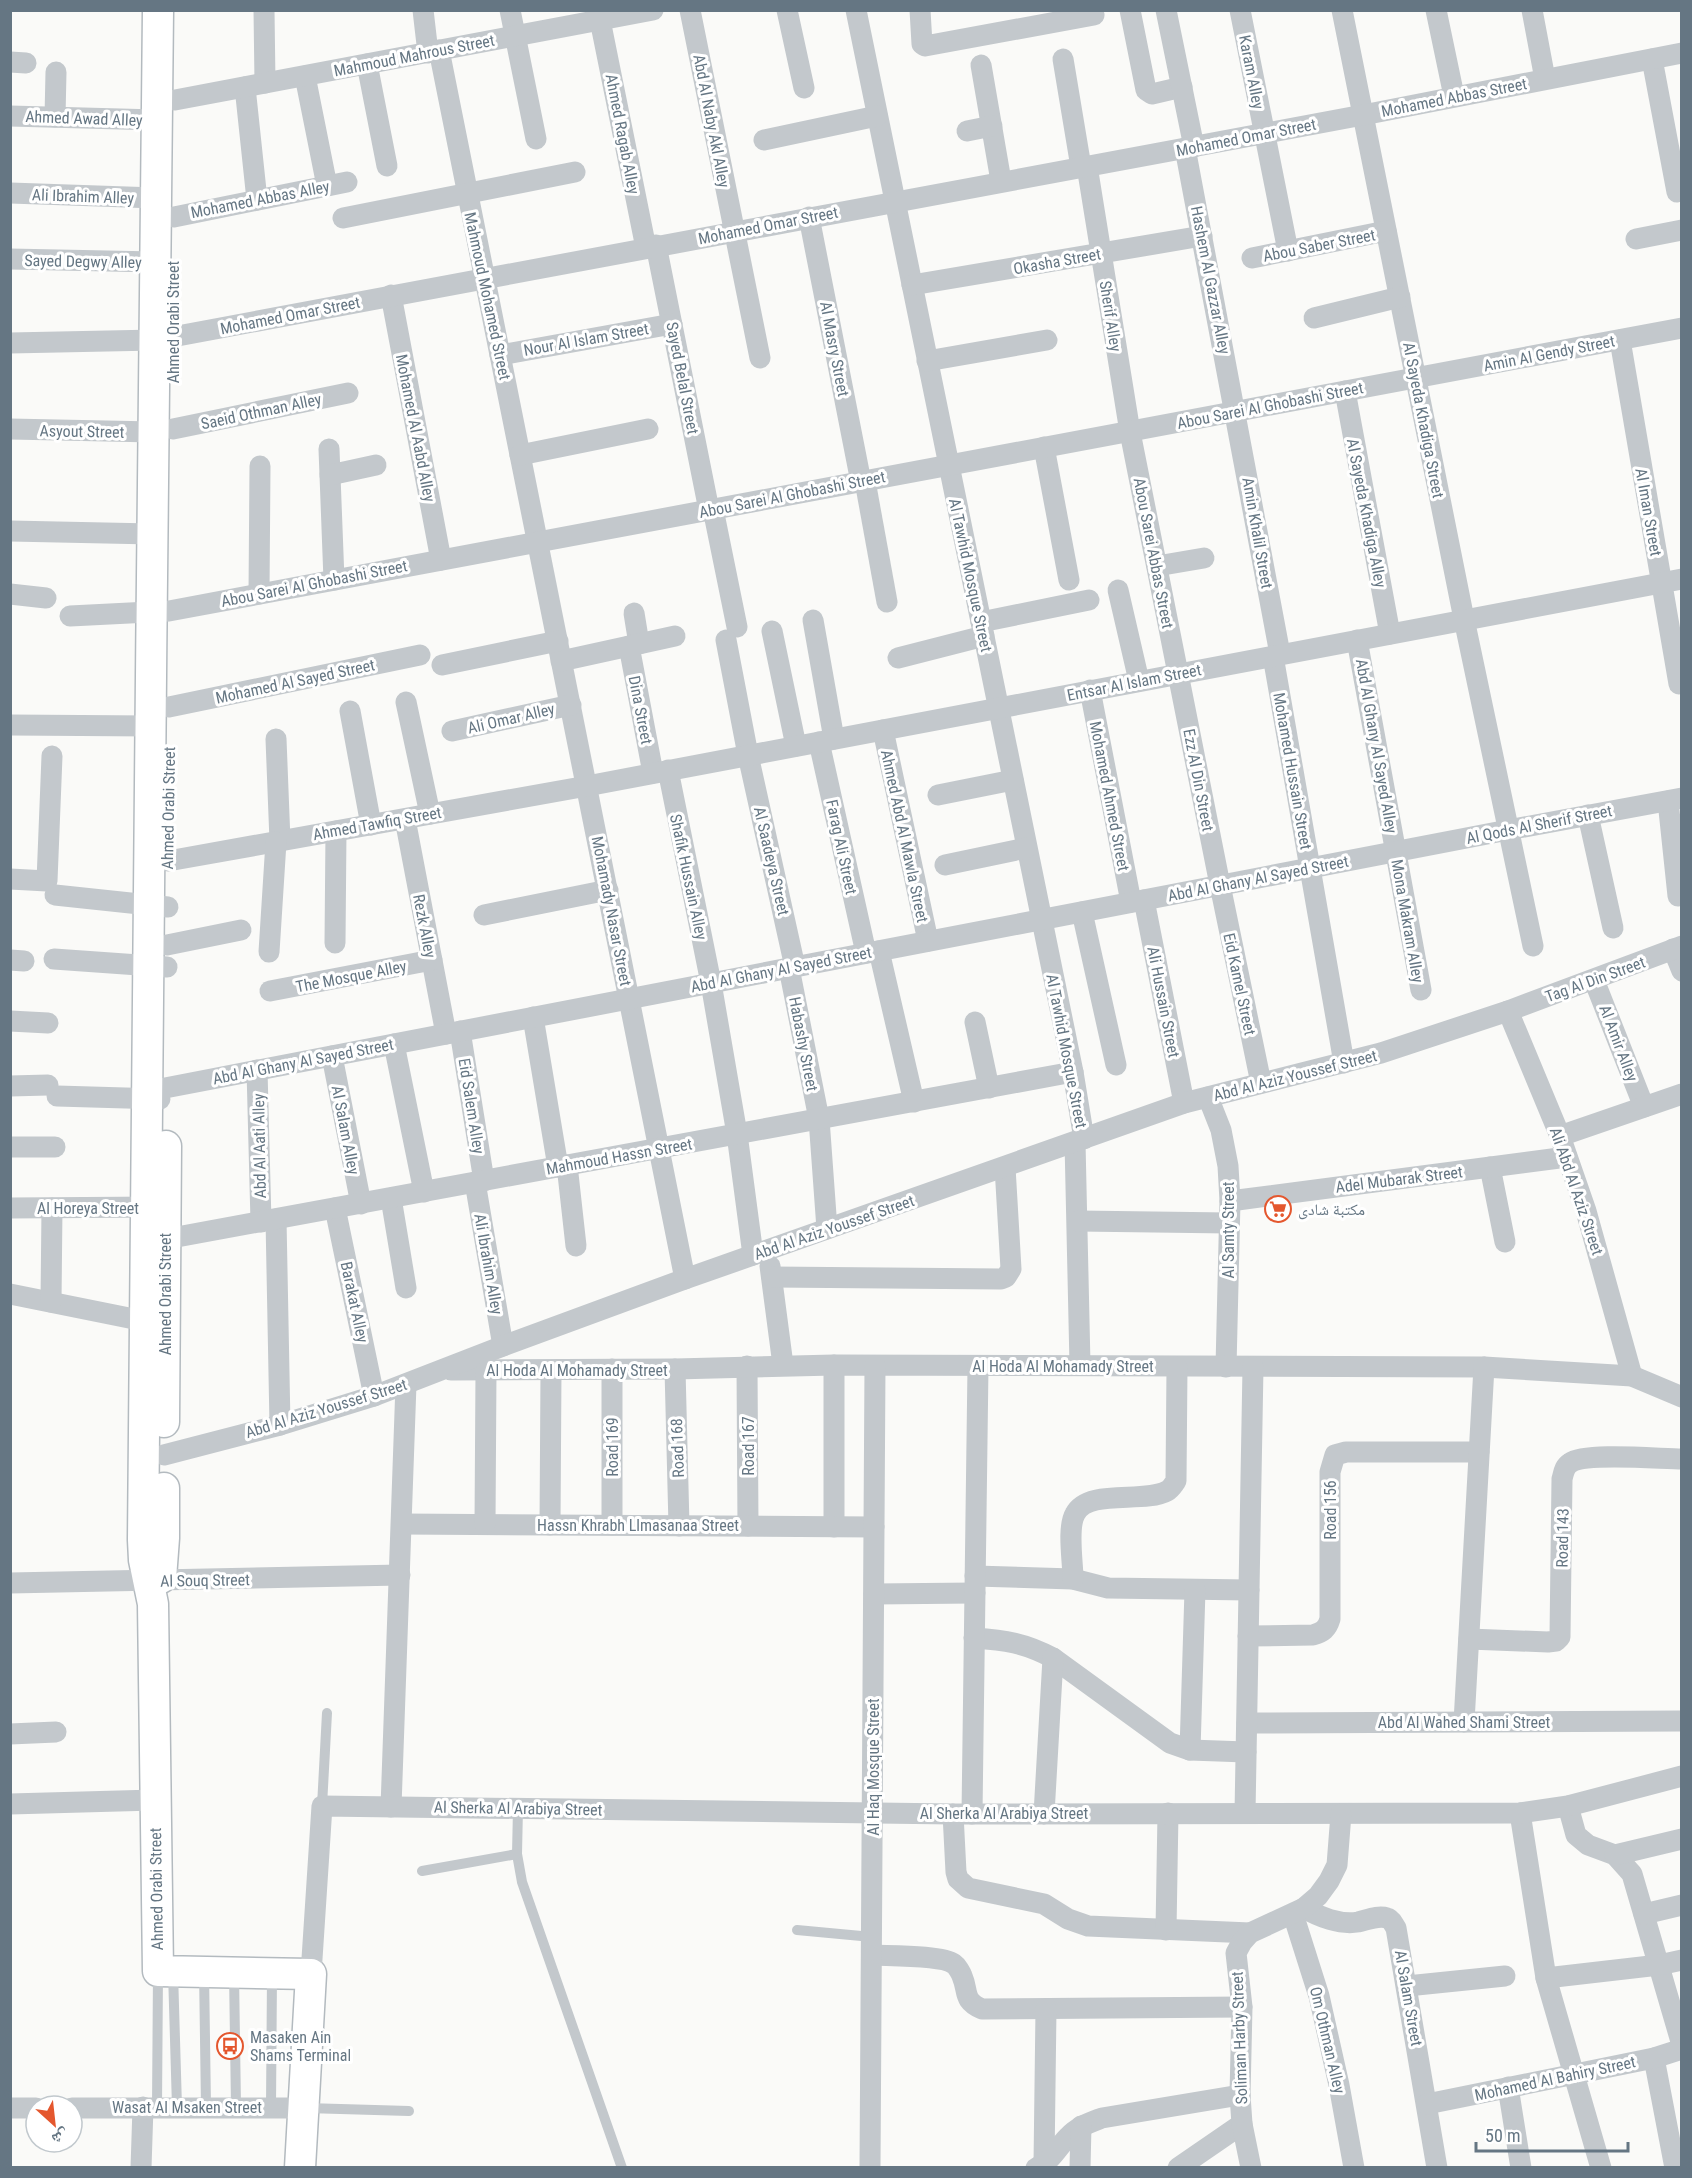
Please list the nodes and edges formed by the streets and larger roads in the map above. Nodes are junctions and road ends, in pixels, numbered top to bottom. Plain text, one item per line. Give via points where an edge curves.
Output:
1 (158, 10) edge
2 (176, 10) edge
3 (264, 10) edge
4 (423, 10) edge
5 (510, 10) edge
6 (652, 10) edge
7 (690, 10) edge
8 (787, 10) edge
9 (856, 10) edge
10 (920, 10) edge
11 (1130, 10) edge
12 (1166, 10) edge
13 (1240, 10) edge
14 (1342, 10) edge
15 (1436, 10) edge
16 (1532, 10) edge
17 (599, 15) edge
18 (1094, 15) dead end
19 (1035, 18) edge
20 (515, 36) junction
21 (433, 51) junction
22 (1682, 53) edge
23 (1063, 59) dead end
24 (1652, 59) junction
25 (367, 64) junction
26 (981, 65) dead end
27 (56, 72) dead end
28 (304, 76) junction
29 (1545, 79) junction
30 (255, 85) junction
31 (1182, 87) junction
32 (804, 88) dead end
33 (1454, 96) junction
34 (166, 110) junction
35 (1363, 115) junction
36 (10, 116) edge
37 (877, 116) junction
38 (55, 117) junction
39 (992, 126) junction
40 (967, 131) dead end
41 (1264, 133) junction
42 (536, 139) dead end
43 (764, 140) dead end
44 (1190, 147) junction
45 (387, 166) dead end
46 (1084, 166) junction
47 (574, 172) dead end
48 (1002, 182) junction
49 (1677, 192) dead end
50 (10, 193) edge
51 (467, 193) junction
52 (257, 200) junction
53 (895, 201) junction
54 (165, 208) junction
55 (809, 217) junction
56 (343, 218) dead end
57 (1682, 230) edge
58 (734, 231) junction
59 (1386, 231) junction
60 (1202, 236) junction
61 (1636, 239) dead end
62 (651, 247) junction
63 (1288, 251) junction
64 (1101, 253) junction
65 (1252, 258) dead end
66 (10, 259) edge
67 (156, 262) junction
68 (484, 278) junction
69 (912, 285) junction
70 (392, 295) junction
71 (1400, 297) junction
72 (1314, 318) dead end
73 (672, 324) junction
74 (1680, 334) edge
75 (165, 339) junction
76 (1047, 340) dead end
77 (1620, 340) junction
78 (10, 343) edge
79 (500, 355) junction
80 (760, 358) dead end
81 (927, 361) junction
82 (1416, 378) junction
83 (1345, 392) junction
84 (348, 393) dead end
85 (1236, 412) junction
86 (10, 429) edge
87 (648, 429) dead end
88 (164, 430) junction
89 (1130, 432) junction
90 (1044, 447) junction
91 (329, 449) dead end
92 (520, 455) junction
93 (376, 465) dead end
94 (948, 465) junction
95 (260, 466) dead end
96 (330, 475) junction
97 (863, 481) junction
98 (711, 510) junction
99 (10, 531) edge
100 (153, 534) junction
101 (538, 542) junction
102 (1204, 558) dead end
103 (441, 560) junction
104 (1157, 566) junction
105 (334, 580) junction
106 (1069, 580) dead end
107 (1671, 580) edge
108 (1118, 590) dead end
109 (10, 594) edge
110 (259, 594) junction
111 (46, 598) dead end
112 (1089, 600) dead end
113 (887, 602) dead end
114 (160, 611) junction
115 (634, 613) dead end
116 (70, 616) dead end
117 (813, 620) dead end
118 (1464, 620) junction
119 (982, 629) junction
120 (772, 631) dead end
121 (732, 634) joint
122 (1390, 634) junction
123 (675, 636) dead end
124 (1358, 640) junction
125 (634, 645) junction
126 (560, 651) junction
127 (420, 655) dead end
128 (1276, 655) junction
129 (898, 658) dead end
130 (442, 665) dead end
131 (1178, 674) junction
132 (1139, 681) junction
133 (1679, 684) dead end
134 (1090, 690) junction
135 (406, 702) dead end
136 (570, 705) junction
137 (999, 708) junction
138 (350, 711) dead end
139 (160, 716) junction
140 (10, 725) edge
141 (883, 730) junction
142 (452, 731) dead end
143 (276, 740) dead end
144 (827, 740) junction
145 (796, 746) junction
146 (748, 755) junction
147 (52, 756) dead end
148 (660, 772) junction
149 (1013, 780) junction
150 (587, 786) junction
151 (938, 795) dead end
152 (1675, 800) edge
153 (430, 814) junction
154 (1588, 815) junction
155 (405, 819) junction
156 (371, 825) junction
157 (1508, 830) junction
158 (336, 831) junction
159 (278, 841) junction
160 (1026, 848) junction
161 (1396, 851) junction
162 (168, 861) junction
163 (945, 865) dead end
164 (1310, 868) junction
165 (10, 879) edge
166 (1220, 885) junction
167 (608, 890) junction
168 (55, 895) dead end
169 (1678, 896) dead end
170 (1137, 901) junction
171 (158, 906) junction
172 (1082, 912) junction
173 (484, 915) dead end
174 (1041, 920) junction
175 (1613, 928) dead end
176 (242, 930) dead end
177 (928, 941) junction
178 (335, 943) dead end
179 (1533, 946) dead end
180 (1677, 948) edge
181 (269, 952) dead end
182 (872, 952) junction
183 (54, 959) dead end
184 (161, 959) junction
185 (432, 960) junction
186 (792, 967) junction
187 (1682, 971) edge
188 (1594, 980) junction
189 (711, 983) junction
190 (1421, 990) dead end
191 (270, 991) dead end
192 (630, 999) junction
193 (1508, 1011) junction
194 (533, 1017) junction
195 (10, 1021) edge
196 (975, 1022) dead end
197 (48, 1023) dead end
198 (453, 1033) junction
199 (394, 1044) junction
200 (332, 1056) junction
201 (1344, 1063) junction
202 (1116, 1065) dead end
203 (258, 1070) junction
204 (1073, 1072) junction
205 (1261, 1083) junction
206 (10, 1086) edge
207 (989, 1088) junction
208 (1682, 1094) edge
209 (159, 1095) junction
210 (1208, 1097) junction
211 (914, 1102) junction
212 (1184, 1103) junction
213 (1644, 1107) junction
214 (819, 1119) junction
215 (737, 1134) junction
216 (1560, 1136) junction
217 (1080, 1141) junction
218 (10, 1147) edge
219 (55, 1147) dead end
220 (660, 1148) junction
221 (1567, 1157) junction
222 (562, 1166) junction
223 (1005, 1167) junction
224 (1490, 1167) junction
225 (480, 1181) junction
226 (424, 1192) junction
227 (391, 1198) junction
228 (1230, 1201) junction
229 (361, 1204) junction
230 (155, 1207) junction
231 (10, 1208) edge
232 (52, 1208) junction
233 (336, 1208) junction
234 (268, 1220) junction
235 (1078, 1221) junction
236 (1229, 1223) junction
237 (828, 1229) junction
238 (166, 1239) junction
239 (1504, 1242) dead end
240 (576, 1246) dead end
241 (760, 1253) junction
242 (772, 1277) junction
243 (685, 1279) junction
244 (406, 1288) dead end
245 (10, 1294) edge
246 (51, 1302) junction
247 (144, 1321) junction
248 (503, 1346) junction
249 (783, 1365) junction
250 (834, 1365) junction
251 (1080, 1365) junction
252 (747, 1366) junction
253 (875, 1366) junction
254 (978, 1366) junction
255 (1177, 1367) junction
256 (1226, 1367) junction
257 (1253, 1367) junction
258 (1484, 1367) junction
259 (441, 1369) junction
260 (612, 1370) junction
261 (675, 1370) junction
262 (486, 1371) junction
263 (551, 1371) junction
264 (1632, 1376) junction
265 (406, 1384) junction
266 (374, 1396) junction
267 (1682, 1397) edge
268 (280, 1425) junction
269 (1479, 1452) junction
270 (164, 1455) junction
271 (1682, 1459) edge
272 (402, 1524) junction
273 (485, 1524) junction
274 (550, 1525) junction
275 (612, 1525) junction
276 (679, 1526) junction
277 (748, 1526) junction
278 (834, 1527) junction
279 (874, 1527) junction
280 (400, 1575) junction
281 (1073, 1579) junction
282 (10, 1582) edge
283 (975, 1585) junction
284 (154, 1588) junction
285 (1195, 1590) junction
286 (1250, 1590) junction
287 (874, 1594) junction
288 (1248, 1636) junction
289 (974, 1638) junction
290 (1469, 1639) junction
291 (1053, 1658) junction
292 (1464, 1722) junction
293 (1682, 1722) edge
294 (1247, 1724) junction
295 (56, 1732) dead end
296 (10, 1734) edge
297 (1190, 1750) junction
298 (1246, 1752) junction
299 (1682, 1776) edge
300 (154, 1800) junction
301 (10, 1804) edge
302 (1568, 1806) junction
303 (391, 1807) junction
304 (873, 1813) junction
305 (1168, 1813) junction
306 (1245, 1813) junction
307 (1520, 1813) junction
308 (962, 1814) junction
309 (1044, 1814) junction
310 (1341, 1814) junction
311 (1682, 1839) edge
312 (1615, 1855) junction
313 (1682, 1905) edge
314 (1298, 1911) junction
315 (1644, 1914) junction
316 (1166, 1930) junction
317 (1250, 1933) junction
318 (872, 1946) junction
319 (1682, 1960) edge
320 (1659, 1965) junction
321 (311, 1974) junction
322 (1505, 1976) dead end
323 (1546, 1978) junction
324 (1407, 1986) junction
325 (1242, 2007) junction
326 (1046, 2009) junction
327 (1682, 2047) edge
328 (1654, 2058) junction
329 (1572, 2074) junction
330 (1508, 2087) junction
331 (1240, 2095) junction
332 (1427, 2104) junction
333 (159, 2107) junction
334 (84, 2108) edge
335 (303, 2108) junction
336 (1242, 2124) junction
337 (1081, 2126) junction
338 (1040, 2166) edge
339 (141, 2168) edge
340 (300, 2168) edge
341 (870, 2168) edge
342 (1080, 2168) edge
343 (1178, 2168) edge
344 (1251, 2168) edge
345 (1354, 2168) edge
346 (1437, 2168) edge
347 (1521, 2168) edge
348 (1601, 2168) edge
349 (1675, 2168) edge

1 - 34 street, Ahmed Orabi Street
2 - 34 street, Ahmed Orabi Street
3 - 30 street
4 - 21 street, Mahmoud Mohamed Street
5 - 20 street
6 - 17 street, Mahmoud Mahrous Street
7 - 58 street, Abd Al Naby Akl Alley
8 - 32 street
9 - 37 street, Al Tawhid Mosque Street
10 - 19 street via 925,46
11 - 31 street via 1146,90 1152,94
12 - 31 street, Hashem Al Gazzar Alley
13 - 41 street, Karam Alley
14 - 35 street, Al Sayeda Khadiga Street
15 - 33 street
16 - 29 street, Mohamed Abbas Street
17 - 20 street, Mahmoud Mahrous Street
17 - 62 street, Ahmed Ragab Alley
18 - 19 street
20 - 21 street, Mahmoud Mahrous Street
20 - 42 street
21 - 25 street, Mahmoud Mahrous Street
21 - 51 street, Mahmoud Mohamed Street
22 - 24 street, Mohamed Abbas Street
23 - 46 street, Sherif Alley
24 - 29 street, Mohamed Abbas Street
24 - 49 street
25 - 28 street, Mahmoud Mahrous Street
25 - 45 street
26 - 39 street
27 - 38 street
28 - 30 street, Mahmoud Mahrous Street
28 - 52 street, Mohamed Abbas Alley via 337,184
29 - 33 street, Mohamed Abbas Street
30 - 34 street, Mahmoud Mahrous Street
30 - 52 street
31 - 44 street, Hashem Al Gazzar Alley
33 - 35 street, Mohamed Abbas Street
34 - 38 street, Ahmed Awad Alley
34 - 54 street, Ahmed Orabi Street
35 - 41 street, Mohamed Omar Street
35 - 59 street, Al Sayeda Khadiga Street
36 - 38 street, Ahmed Awad Alley
37 - 43 street
37 - 53 street, Al Tawhid Mosque Street
39 - 40 street
39 - 48 street
41 - 44 street, Mohamed Omar Street
41 - 63 street, Karam Alley
44 - 46 street, Mohamed Omar Street
44 - 60 street, Hashem Al Gazzar Alley
46 - 48 street, Mohamed Omar Street
46 - 64 street, Sherif Alley
47 - 51 street
48 - 53 street, Mohamed Omar Street
50 - 54 street, Ali Ibrahim Alley
51 - 56 street
51 - 68 street, Mahmoud Mohamed Street
52 - 54 street, Mohamed Abbas Alley
53 - 55 street, Mohamed Omar Street
53 - 69 street, Al Tawhid Mosque Street
54 - 67 street, Ahmed Orabi Street
54 - 75 street, Ahmed Orabi Street
55 - 58 street, Mohamed Omar Street
55 - 97 street, Al Masry Street
57 - 61 street
58 - 62 street, Mohamed Omar Street
58 - 80 street, Abd Al Naby Akl Alley
59 - 63 street, Abou Saber Street
59 - 71 street, Al Sayeda Khadiga Street
60 - 64 street, Okasha Street
60 - 85 street, Hashem Al Gazzar Alley
62 - 68 street, Mohamed Omar Street
62 - 73 street, Sayed Belal Street
63 - 65 street, Abou Saber Street
64 - 69 street, Okasha Street
64 - 89 street, Sherif Alley
66 - 67 street, Sayed Degwy Alley
67 - 75 street, Ahmed Orabi Street
68 - 70 street, Mohamed Omar Street
68 - 79 street, Mahmoud Mohamed Street
69 - 81 street, Al Tawhid Mosque Street
70 - 75 street, Mohamed Omar Street
70 - 103 street, Mohamed Al Aabd Alley
71 - 72 street
71 - 82 street, Al Sayeda Khadiga Street
73 - 79 street, Nour Al Islam Street
73 - 98 street, Sayed Belal Street
74 - 77 street, Amin Al Gendy Street
75 - 78 street, Mohamed Omar Street
75 - 88 street, Ahmed Orabi Street
76 - 81 street
77 - 82 street, Amin Al Gendy Street
77 - 107 street, Al Iman Street
79 - 92 street, Mahmoud Mohamed Street
81 - 94 street, Al Tawhid Mosque Street
82 - 83 street, Abou Sarei Al Ghobashi Street
82 - 118 street, Al Sayeda Khadiga Street
83 - 85 street, Abou Sarei Al Ghobashi Street
83 - 122 street, Al Sayeda Khadiga Alley
84 - 88 street, Saeid Othman Alley
85 - 89 street, Abou Sarei Al Ghobashi Street
85 - 128 street, Amin Khalil Street
86 - 88 street, Asyout Street
87 - 92 street
88 - 100 street, Ahmed Orabi Street
88 - 114 street, Ahmed Orabi Street
89 - 90 street, Abou Sarei Al Ghobashi Street
89 - 104 street, Abou Sarei Abbas Street
90 - 94 street, Abou Sarei Al Ghobashi Street
90 - 106 street
91 - 96 street
92 - 101 street, Mahmoud Mohamed Street
93 - 96 street
94 - 97 street, Abou Sarei Al Ghobashi Street
94 - 119 street, Al Tawhid Mosque Street
95 - 110 street
96 - 105 street
97 - 98 street, Abou Sarei Al Ghobashi Street
97 - 113 street, Al Masry Street
98 - 101 street, Abou Sarei Al Ghobashi Street
98 - 121 street, Sayed Belal Street
99 - 100 street
100 - 114 street, Ahmed Orabi Street
101 - 103 street, Abou Sarei Al Ghobashi Street
101 - 126 street, Mohamady Nasar Street
102 - 104 street
103 - 105 street, Abou Sarei Al Ghobashi Street
104 - 131 street, Abou Sarei Abbas Street
105 - 110 street, Abou Sarei Al Ghobashi Street
107 - 118 street, Entsar Al Islam Street
107 - 133 street, Al Iman Street
108 - 132 street
109 - 111 street
110 - 114 street, Abou Sarei Al Ghobashi Street
112 - 119 street
114 - 116 street, Abou Sarei Al Ghobashi Street
114 - 139 street, Ahmed Orabi Street
115 - 125 street, Dina Street
117 - 144 street, Farag Ali Street
118 - 122 street, Entsar Al Islam Street
118 - 157 street, Al Sayeda Khadiga Street
119 - 129 street
119 - 137 street, Al Tawhid Mosque Street
120 - 145 street
121 - 146 street, Al Saadeya Street
122 - 124 street, Entsar Al Islam Street
123 - 125 street
124 - 128 street, Entsar Al Islam Street
124 - 161 street, Abd Al Ghany Al Sayed Alley
125 - 126 street
125 - 148 street, Dina Street
126 - 130 street
126 - 136 street, Mohamady Nasar Street
127 - 139 street, Mohamed Al Sayed Street
128 - 131 street, Entsar Al Islam Street
128 - 164 street, Mohamed Hussain Street
131 - 132 street, Entsar Al Islam Street
131 - 166 street, Ezz Al Din Street
132 - 134 street, Entsar Al Islam Street
134 - 137 street, Entsar Al Islam Street
134 - 170 street, Mohamed Ahmed Street
135 - 153 street
136 - 142 street, Ali Omar Alley
136 - 150 street, Mohamady Nasar Street
137 - 141 street, Entsar Al Islam Street
137 - 149 street, Al Tawhid Mosque Street
138 - 156 street
139 - 140 street, Mohamed Al Sayed Street
139 - 162 street, Ahmed Orabi Street
139 - 171 street, Ahmed Orabi Street
141 - 144 street, Entsar Al Islam Street
141 - 177 street, Ahmed Abd Al Mawla Street
143 - 159 street
144 - 145 street, Entsar Al Islam Street
144 - 182 street, Farag Ali Street
145 - 146 street, Entsar Al Islam Street
146 - 148 street, Entsar Al Islam Street
146 - 186 street, Al Saadeya Street
147 - 165 street via 47,881
148 - 150 street, Entsar Al Islam Street
148 - 189 street, Shafik Hussain Alley
149 - 151 street
149 - 160 street, Al Tawhid Mosque Street
150 - 153 street, Ahmed Tawfiq Street
150 - 167 street, Mohamady Nasar Street
152 - 154 street, Al Qods Al Sherif Street
152 - 169 street
153 - 155 street, Ahmed Tawfiq Street
154 - 157 street, Al Qods Al Sherif Street
154 - 175 street
155 - 156 street, Ahmed Tawfiq Street
155 - 185 street, Rezk Alley
156 - 158 street, Ahmed Tawfiq Street
157 - 161 street, Al Qods Al Sherif Street
157 - 179 street, Al Sayeda Khadiga Street
158 - 159 street, Ahmed Tawfiq Street
158 - 178 street
159 - 162 street, Ahmed Tawfiq Street
159 - 181 street
160 - 163 street
160 - 174 street, Al Tawhid Mosque Street
161 - 164 street, Abd Al Ghany Al Sayed Street
161 - 190 street, Mona Makram Alley
162 - 171 street, Ahmed Orabi Street
164 - 166 street, Abd Al Ghany Al Sayed Street
164 - 201 street, Mohamed Hussain Street
166 - 170 street, Abd Al Ghany Al Sayed Street
166 - 205 street, Eid Kamel Street
167 - 173 street
167 - 192 street, Mohamady Nasar Street
168 - 171 street
170 - 172 street, Abd Al Ghany Al Sayed Street
170 - 212 street, Ali Hussain Street
171 - 184 street, Ahmed Orabi Street
172 - 174 street, Abd Al Ghany Al Sayed Street
172 - 202 street
174 - 177 street, Abd Al Ghany Al Sayed Street
174 - 204 street, Al Tawhid Mosque Street
176 - 184 street
177 - 182 street, Abd Al Ghany Al Sayed Street
180 - 187 street
180 - 188 street, Tag Al Din Street
182 - 186 street, Abd Al Ghany Al Sayed Street
182 - 211 street, Farag Ali Street
183 - 184 street
184 - 209 street, Ahmed Orabi Street
185 - 191 street, The Mosque Alley
185 - 198 street, Rezk Alley
186 - 189 street, Abd Al Ghany Al Sayed Street
186 - 214 street, Habashy Street
188 - 193 street, Tag Al Din Street
188 - 213 street, Al Amir Alley
189 - 192 street, Abd Al Ghany Al Sayed Street
189 - 215 street, Shafik Hussain Alley
192 - 194 street, Abd Al Ghany Al Sayed Street
192 - 220 street, Mohamady Nasar Street
193 - 201 street, Abd Al Aziz Youssef Street
193 - 216 street, Ali Abd Al Aziz Street
194 - 198 street, Abd Al Ghany Al Sayed Street
194 - 222 street
195 - 197 street
196 - 207 street
198 - 199 street, Abd Al Ghany Al Sayed Street
198 - 225 street, Eid Salem Alley
199 - 200 street, Abd Al Ghany Al Sayed Street
199 - 226 street
200 - 203 street, Abd Al Ghany Al Sayed Street
200 - 229 street, Al Salam Alley
201 - 205 street, Abd Al Aziz Youssef Street
203 - 209 street, Abd Al Ghany Al Sayed Street
203 - 234 street, Abd Al Aati Alley
204 - 207 street, Mahmoud Hassn Street
204 - 217 street, Al Tawhid Mosque Street
205 - 210 street, Abd Al Aziz Youssef Street
206 - 209 street, Abd Al Ghany Al Sayed Street
207 - 211 street, Mahmoud Hassn Street
208 - 213 street
209 - 230 street, Ahmed Orabi Street
210 - 212 street, Abd Al Aziz Youssef Street
210 - 228 street, Al Samty Street via 1221,1130
211 - 214 street, Mahmoud Hassn Street
212 - 217 street, Abd Al Aziz Youssef Street
213 - 216 street
214 - 215 street, Mahmoud Hassn Street
214 - 237 street, Habashy Street
215 - 220 street, Mahmoud Hassn Street
215 - 241 street, Shafik Hussain Alley
216 - 221 street, Ali Abd Al Aziz Street
217 - 223 street, Abd Al Aziz Youssef Street
217 - 235 street, Al Tawhid Mosque Street
218 - 219 street
220 - 222 street, Mahmoud Hassn Street
220 - 243 street, Mohamady Nasar Street
221 - 224 street, Adel Mubarak Street
221 - 264 street, Ali Abd Al Aziz Street via 1603,1266
222 - 225 street, Mahmoud Hassn Street
222 - 240 street
223 - 237 street, Abd Al Aziz Youssef Street
223 - 242 street via 1011,1269 1006,1277
224 - 228 street, Adel Mubarak Street
224 - 239 street
225 - 226 street, Mahmoud Hassn Street
225 - 248 street, Ali Ibrahim Alley
226 - 227 street, Mahmoud Hassn Street
227 - 229 street, Mahmoud Hassn Street
227 - 244 street
228 - 236 street, Al Samty Street
229 - 233 street, Mahmoud Hassn Street
230 - 232 street, Al Horeya Street
230 - 238 street, Ahmed Orabi Street
230 - 247 street, Ahmed Orabi Street
231 - 232 street, Al Horeya Street
232 - 246 street
233 - 234 street, Mahmoud Hassn Street
233 - 266 street, Barakat Alley
234 - 238 street, Mahmoud Hassn Street
234 - 268 street, Abd Al Aati Alley
235 - 236 street
235 - 251 street, Al Tawhid Mosque Street
236 - 256 street, Al Samty Street
237 - 241 street, Abd Al Aziz Youssef Street
238 - 270 street, Ahmed Orabi Street
241 - 242 street, Shafik Hussain Alley
241 - 243 street, Abd Al Aziz Youssef Street
242 - 249 street, Shafik Hussain Alley
243 - 248 street, Abd Al Aziz Youssef Street
245 - 246 street
246 - 247 street
247 - 284 street, Ahmed Orabi Street via 143,1540
248 - 259 street, Abd Al Aziz Youssef Street
249 - 250 street, Al Hoda Al Mohamady Street
249 - 252 street, Al Hoda Al Mohamady Street
250 - 253 street, Al Hoda Al Mohamady Street
250 - 278 street
251 - 254 street, Al Hoda Al Mohamady Street
251 - 255 street, Al Hoda Al Mohamady Street
252 - 261 street, Al Hoda Al Mohamady Street
252 - 277 street, Road 167
253 - 254 street, Al Hoda Al Mohamady Street
253 - 279 street, Al Haq Mosque Street
254 - 283 street
255 - 256 street, Al Hoda Al Mohamady Street
255 - 281 street via 1176,1481 1169,1491 1157,1495 1084,1504 1075,1513 1072,1525
256 - 257 street, Al Hoda Al Mohamady Street
257 - 258 street, Al Hoda Al Mohamady Street
257 - 286 street
258 - 264 street, Al Hoda Al Mohamady Street
258 - 269 street
259 - 262 street, Al Hoda Al Mohamady Street
259 - 265 street, Abd Al Aziz Youssef Street
260 - 261 street, Al Hoda Al Mohamady Street
260 - 263 street, Al Hoda Al Mohamady Street
260 - 275 street, Road 169
261 - 276 street, Road 168
262 - 263 street, Al Hoda Al Mohamady Street
262 - 273 street
263 - 274 street
264 - 267 street, Al Hoda Al Mohamady Street
265 - 266 street, Abd Al Aziz Youssef Street
265 - 272 street
266 - 268 street, Abd Al Aziz Youssef Street
268 - 270 street, Abd Al Aziz Youssef Street
269 - 288 street, Road 156 via 1335,1455 1330,1472 1328,1627 1313,1635
269 - 290 street
270 - 284 street, Ahmed Orabi Street via 164,1538
271 - 290 street, Road 143 via 1582,1458 1571,1462 1562,1479 1560,1637 1548,1642
272 - 273 street, Hassn Khrabh Llmasanaa Street
272 - 280 street
273 - 274 street, Hassn Khrabh Llmasanaa Street
274 - 275 street, Hassn Khrabh Llmasanaa Street
275 - 276 street, Hassn Khrabh Llmasanaa Street
276 - 277 street, Hassn Khrabh Llmasanaa Street
277 - 278 street, Hassn Khrabh Llmasanaa Street
278 - 279 street, Hassn Khrabh Llmasanaa Street
279 - 287 street, Al Haq Mosque Street
280 - 284 street, Al Souq Street
280 - 303 street
281 - 283 street
281 - 285 street via 1108,1588
282 - 284 street, Al Souq Street
283 - 287 street
283 - 289 street
284 - 300 street, Ahmed Orabi Street
285 - 286 street
285 - 297 street
286 - 288 street
287 - 304 street, Al Haq Mosque Street
288 - 294 street
289 - 291 street via 1010,1641
289 - 308 street
290 - 292 street
291 - 297 street via 1170,1743
291 - 309 street
292 - 293 street, Abd Al Wahed Shami Street
292 - 294 street, Abd Al Wahed Shami Street
294 - 298 street
295 - 296 street
297 - 298 street
298 - 306 street
299 - 302 street, Al Sherka Al Arabiya Street
300 - 301 street
300 - 321 street, Ahmed Orabi Street via 165,1972
302 - 307 street, Al Sherka Al Arabiya Street
302 - 312 street via 1576,1834 1587,1845
303 - 304 street, Al Sherka Al Arabiya Street
303 - 321 street, Al Sherka Al Arabiya Street via 321,1806
304 - 308 street, Al Sherka Al Arabiya Street
304 - 318 street, Al Haq Mosque Street
305 - 306 street, Al Sherka Al Arabiya Street
305 - 309 street, Al Sherka Al Arabiya Street
305 - 316 street
306 - 310 street, Al Sherka Al Arabiya Street
307 - 310 street, Al Sherka Al Arabiya Street
307 - 323 street
308 - 309 street, Al Sherka Al Arabiya Street
308 - 316 street via 956,1872 968,1888 1044,1904 1088,1926
310 - 314 street via 1337,1865 1318,1896
311 - 312 street
312 - 315 street via 1632,1874
313 - 315 street
314 - 317 street
314 - 324 street, Al Salam Street via 1340,1922 1385,1917 1391,1920
314 - 345 street, Om Othman Alley via 1339,2085
315 - 320 street
316 - 317 street
317 - 325 street, Soliman Harby Street via 1236,1953
318 - 326 street via 942,1959 954,1965 962,1976 966,1995 982,2009
318 - 341 street, Al Haq Mosque Street
319 - 320 street
320 - 323 street
320 - 327 street
321 - 335 street
322 - 324 street
323 - 329 street
324 - 332 street, Al Salam Street
325 - 326 street
325 - 331 street, Soliman Harby Street
326 - 338 street
327 - 328 street, Mohamed Al Bahiry Street
328 - 329 street, Mohamed Al Bahiry Street
328 - 349 street
329 - 330 street, Mohamed Al Bahiry Street
329 - 348 street
330 - 332 street, Mohamed Al Bahiry Street
330 - 347 street
331 - 336 street, Soliman Harby Street
331 - 337 street via 1102,2118
332 - 346 street, Al Salam Street
333 - 334 street, Wasat Al Msaken Street
333 - 335 street, Wasat Al Msaken Street
333 - 339 street
335 - 340 street
336 - 343 street
336 - 344 street, Soliman Harby Street
337 - 338 street
337 - 342 street

